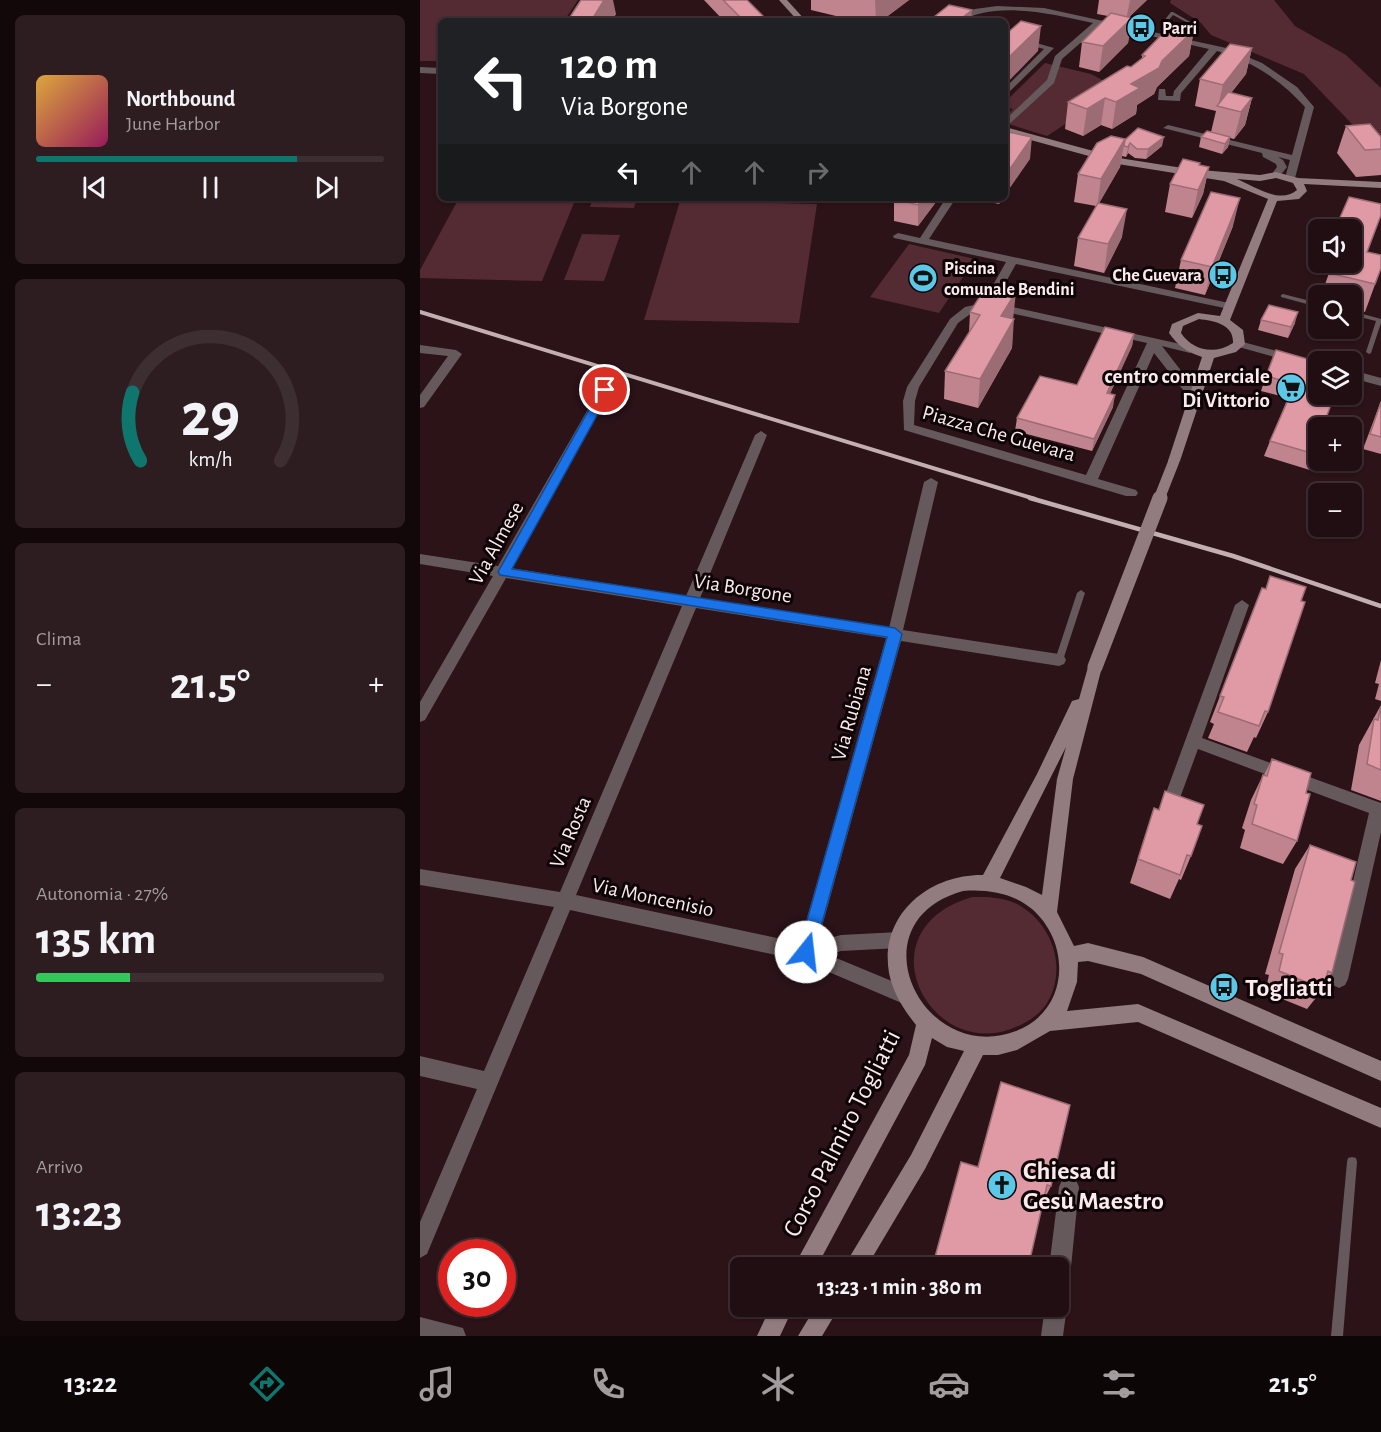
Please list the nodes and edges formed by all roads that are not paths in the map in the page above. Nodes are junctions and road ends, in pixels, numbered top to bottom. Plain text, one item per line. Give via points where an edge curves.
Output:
1 (783, 0) edge
2 (1047, 0) edge
3 (1044, 10) junction
4 (799, 18) edge
5 (958, 18) edge
6 (1100, 22) junction
7 (1173, 30) junction
8 (1008, 37) edge
9 (1166, 37) junction
10 (1215, 48) junction
11 (420, 70) edge
12 (438, 71) edge
13 (1008, 90) edge
14 (1162, 91) edge
15 (1008, 122) edge
16 (1168, 128) dead end
17 (1008, 131) edge
18 (1246, 148) junction
19 (1296, 159) junction
20 (1189, 172) junction
21 (1276, 175) junction
22 (1260, 178) junction
23 (1296, 183) junction
24 (1381, 185) edge
25 (1257, 189) junction
26 (1273, 198) junction
27 (949, 201) edge
28 (898, 236) dead end
29 (923, 241) junction
30 (1013, 260) junction
31 (1164, 292) junction
32 (1283, 296) dead end
33 (1308, 302) edge
34 (987, 305) junction
35 (1229, 306) junction
36 (1204, 316) junction
37 (1362, 316) edge
38 (1380, 319) edge
39 (1224, 321) junction
40 (1153, 343) junction
41 (1239, 344) junction
42 (420, 349) edge
43 (1190, 350) junction
44 (1369, 352) dead end
45 (1209, 354) junction
46 (1308, 362) edge
47 (1362, 377) edge
48 (1381, 382) edge
49 (605, 390) dead end
50 (1195, 397) junction
51 (420, 404) edge
52 (761, 435) dead end
53 (1090, 481) junction
54 (931, 482) dead end
55 (1131, 493) dead end
56 (420, 559) edge
57 (504, 572) junction
58 (1081, 593) dead end
59 (692, 601) junction
60 (1242, 605) dead end
61 (895, 634) junction
62 (1059, 660) joint
63 (1095, 667) junction
64 (420, 716) edge
65 (1192, 741) junction
66 (1171, 801) edge
67 (1379, 810) edge
68 (420, 877) edge
69 (988, 883) junction
70 (564, 901) junction
71 (1048, 914) junction
72 (899, 940) junction
73 (806, 952) junction
74 (1068, 955) junction
75 (1339, 979) edge
76 (904, 995) junction
77 (1048, 1022) junction
78 (926, 1024) junction
79 (977, 1046) junction
80 (420, 1066) edge
81 (1381, 1071) edge
82 (490, 1082) junction
83 (1381, 1118) edge
84 (1352, 1162) dead end
85 (1069, 1187) dead end
86 (420, 1247) edge
87 (810, 1257) edge
88 (861, 1257) edge
89 (1061, 1257) edge
90 (778, 1317) edge
91 (822, 1317) edge
92 (1055, 1317) edge
93 (420, 1328) edge
94 (455, 1336) edge
95 (768, 1336) edge
96 (809, 1336) edge
97 (1052, 1336) edge
98 (1337, 1336) edge

1 - 4 street
2 - 3 street
3 - 5 street via 997,8
3 - 6 street
6 - 9 street
6 - 15 street via 1058,58 1051,81
7 - 7 lane via 1165,22 1172,13 1190,23 1186,28
7 - 9 lane
8 - 13 street via 1050,48
9 - 10 street
10 - 14 street via 1177,93 1177,99 1161,98
10 - 19 street via 1259,64 1305,99 1310,107
11 - 12 street
16 - 18 street
17 - 20 street via 1084,154
18 - 19 street
18 - 21 street via 1280,162 1282,167
19 - 23 street
20 - 22 street
20 - 25 street
21 - 22 street
21 - 23 street
22 - 25 street via 1255,183
23 - 24 street
23 - 26 street via 1292,198
25 - 26 street
26 - 35 street
27 - 29 street
28 - 29 street
29 - 30 street
30 - 31 street
30 - 34 street
31 - 35 street
31 - 36 street
32 - 33 lane
34 - 40 street
34 - 53 street, Piazza Che Guevara via 969,309 954,321 914,387 908,427
35 - 39 street
36 - 39 street
36 - 43 street via 1178,324 1175,333 1179,342
37 - 38 lane
38 - 44 lane
39 - 41 street via 1236,329
40 - 43 street
40 - 50 street
40 - 53 street, Piazza Che Guevara
41 - 45 street via 1232,351
41 - 46 street
42 - 51 street via 456,354
43 - 45 street
45 - 50 street
47 - 48 street
49 - 57 street, Via Almese
50 - 63 street, bridge
52 - 59 street, Via Rosta
53 - 55 street, Piazza Che Guevara
54 - 61 street, Via Rubiana
56 - 57 street, Via Borgone
57 - 59 street, Via Borgone
57 - 64 street, Via Almese
58 - 62 lane
59 - 61 street, Via Borgone
59 - 70 street, Via Rosta
60 - 65 street
61 - 62 street, Via Borgone
61 - 73 street, Via Rubiana
63 - 69 street via 1044,777
63 - 71 street via 1065,779
65 - 66 street
65 - 67 street
67 - 75 street
68 - 70 street, Via Moncenisio
69 - 71 street via 1024,894
69 - 72 street via 960,884 935,894 909,919
70 - 73 street, Via Moncenisio
70 - 82 street, Via Rosta
71 - 74 street
72 - 73 street, Via Moncenisio via 841,943
72 - 76 street via 896,959
73 - 76 street, Via Moncenisio via 831,967 871,978
74 - 77 street via 1067,987
74 - 81 street via 1088,952 1143,966
76 - 78 street
77 - 79 street via 1009,1044
77 - 83 street via 1138,1013
78 - 79 street via 952,1040
78 - 87 street, Corso Palmiro Togliatti via 918,1058
79 - 88 street via 918,1162
80 - 82 street
82 - 86 street, Via Rosta
84 - 98 lane
85 - 89 street
90 - 95 street
91 - 96 street
92 - 97 street
93 - 94 street

